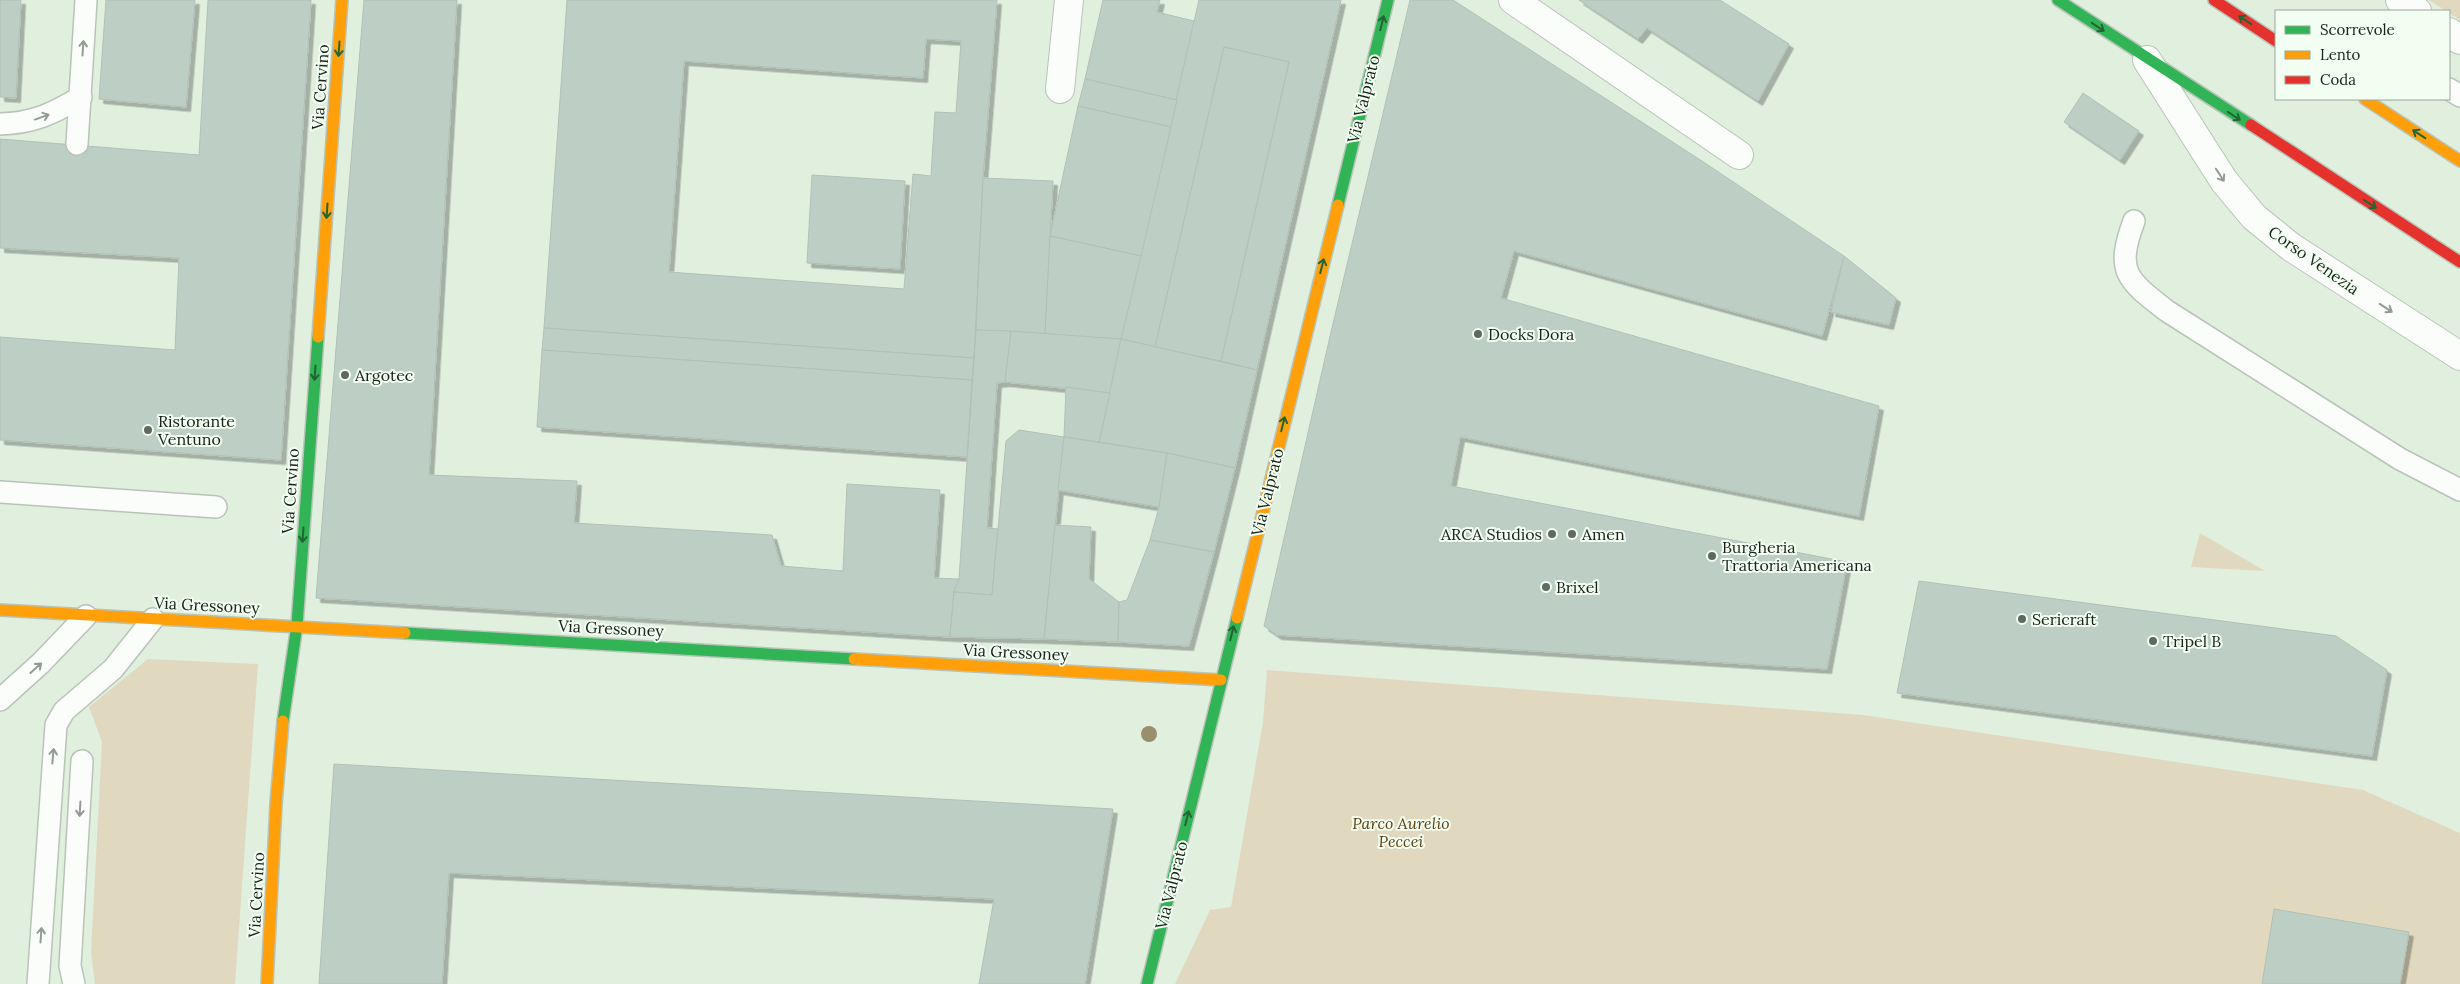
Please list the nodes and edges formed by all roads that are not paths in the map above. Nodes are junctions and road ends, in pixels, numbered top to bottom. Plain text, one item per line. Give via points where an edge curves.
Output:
1 (86, 0) edge
2 (342, 0) edge
3 (1069, 0) edge
4 (1388, 0) edge
5 (1513, 0) edge
6 (2058, 0) edge
7 (2214, 0) edge
8 (2400, 0) edge
9 (2415, 10) edge
10 (2275, 40) edge
11 (2147, 60) junction
12 (1060, 89) dead end
13 (81, 97) junction
14 (2367, 100) edge
15 (0, 124) edge
16 (77, 144) dead end
17 (1739, 155) dead end
18 (2460, 161) edge
19 (2134, 221) dead end
20 (2460, 262) edge
21 (2460, 356) edge
22 (2460, 490) edge
23 (0, 492) edge
24 (216, 507) dead end
25 (0, 610) edge
26 (86, 616) junction
27 (153, 619) junction
28 (297, 626) junction
29 (1221, 680) junction
30 (0, 700) edge
31 (82, 760) dead end
32 (38, 984) edge
33 (74, 984) edge
34 (266, 984) edge
35 (1147, 984) edge

13 -> 1 lane
2 -> 28 street, Via Cervino
3 - 12 street
29 -> 4 street, Via Valprato
5 - 17 street
6 -> 11 street, Corso Venezia
10 -> 7 street
8 - 9 street
11 -> 20 street, Corso Venezia
11 -> 21 street, Corso Venezia via 2224,181 2254,216 2291,247
15 -> 13 lane via 44,117
13 - 16 lane
18 -> 14 street
19 - 22 lane via 2126,243 2124,267 2137,288 2400,459
23 - 24 lane
25 - 26 street, Via Gressoney
26 - 27 street, Via Gressoney
30 -> 26 lane
27 - 28 street, Via Gressoney
32 -> 27 lane via 56,725 64,711 113,668
28 - 29 street, Via Gressoney
28 - 34 street, Via Cervino via 287,674 282,726
35 -> 29 street, Via Valprato
31 -> 33 lane via 70,966

